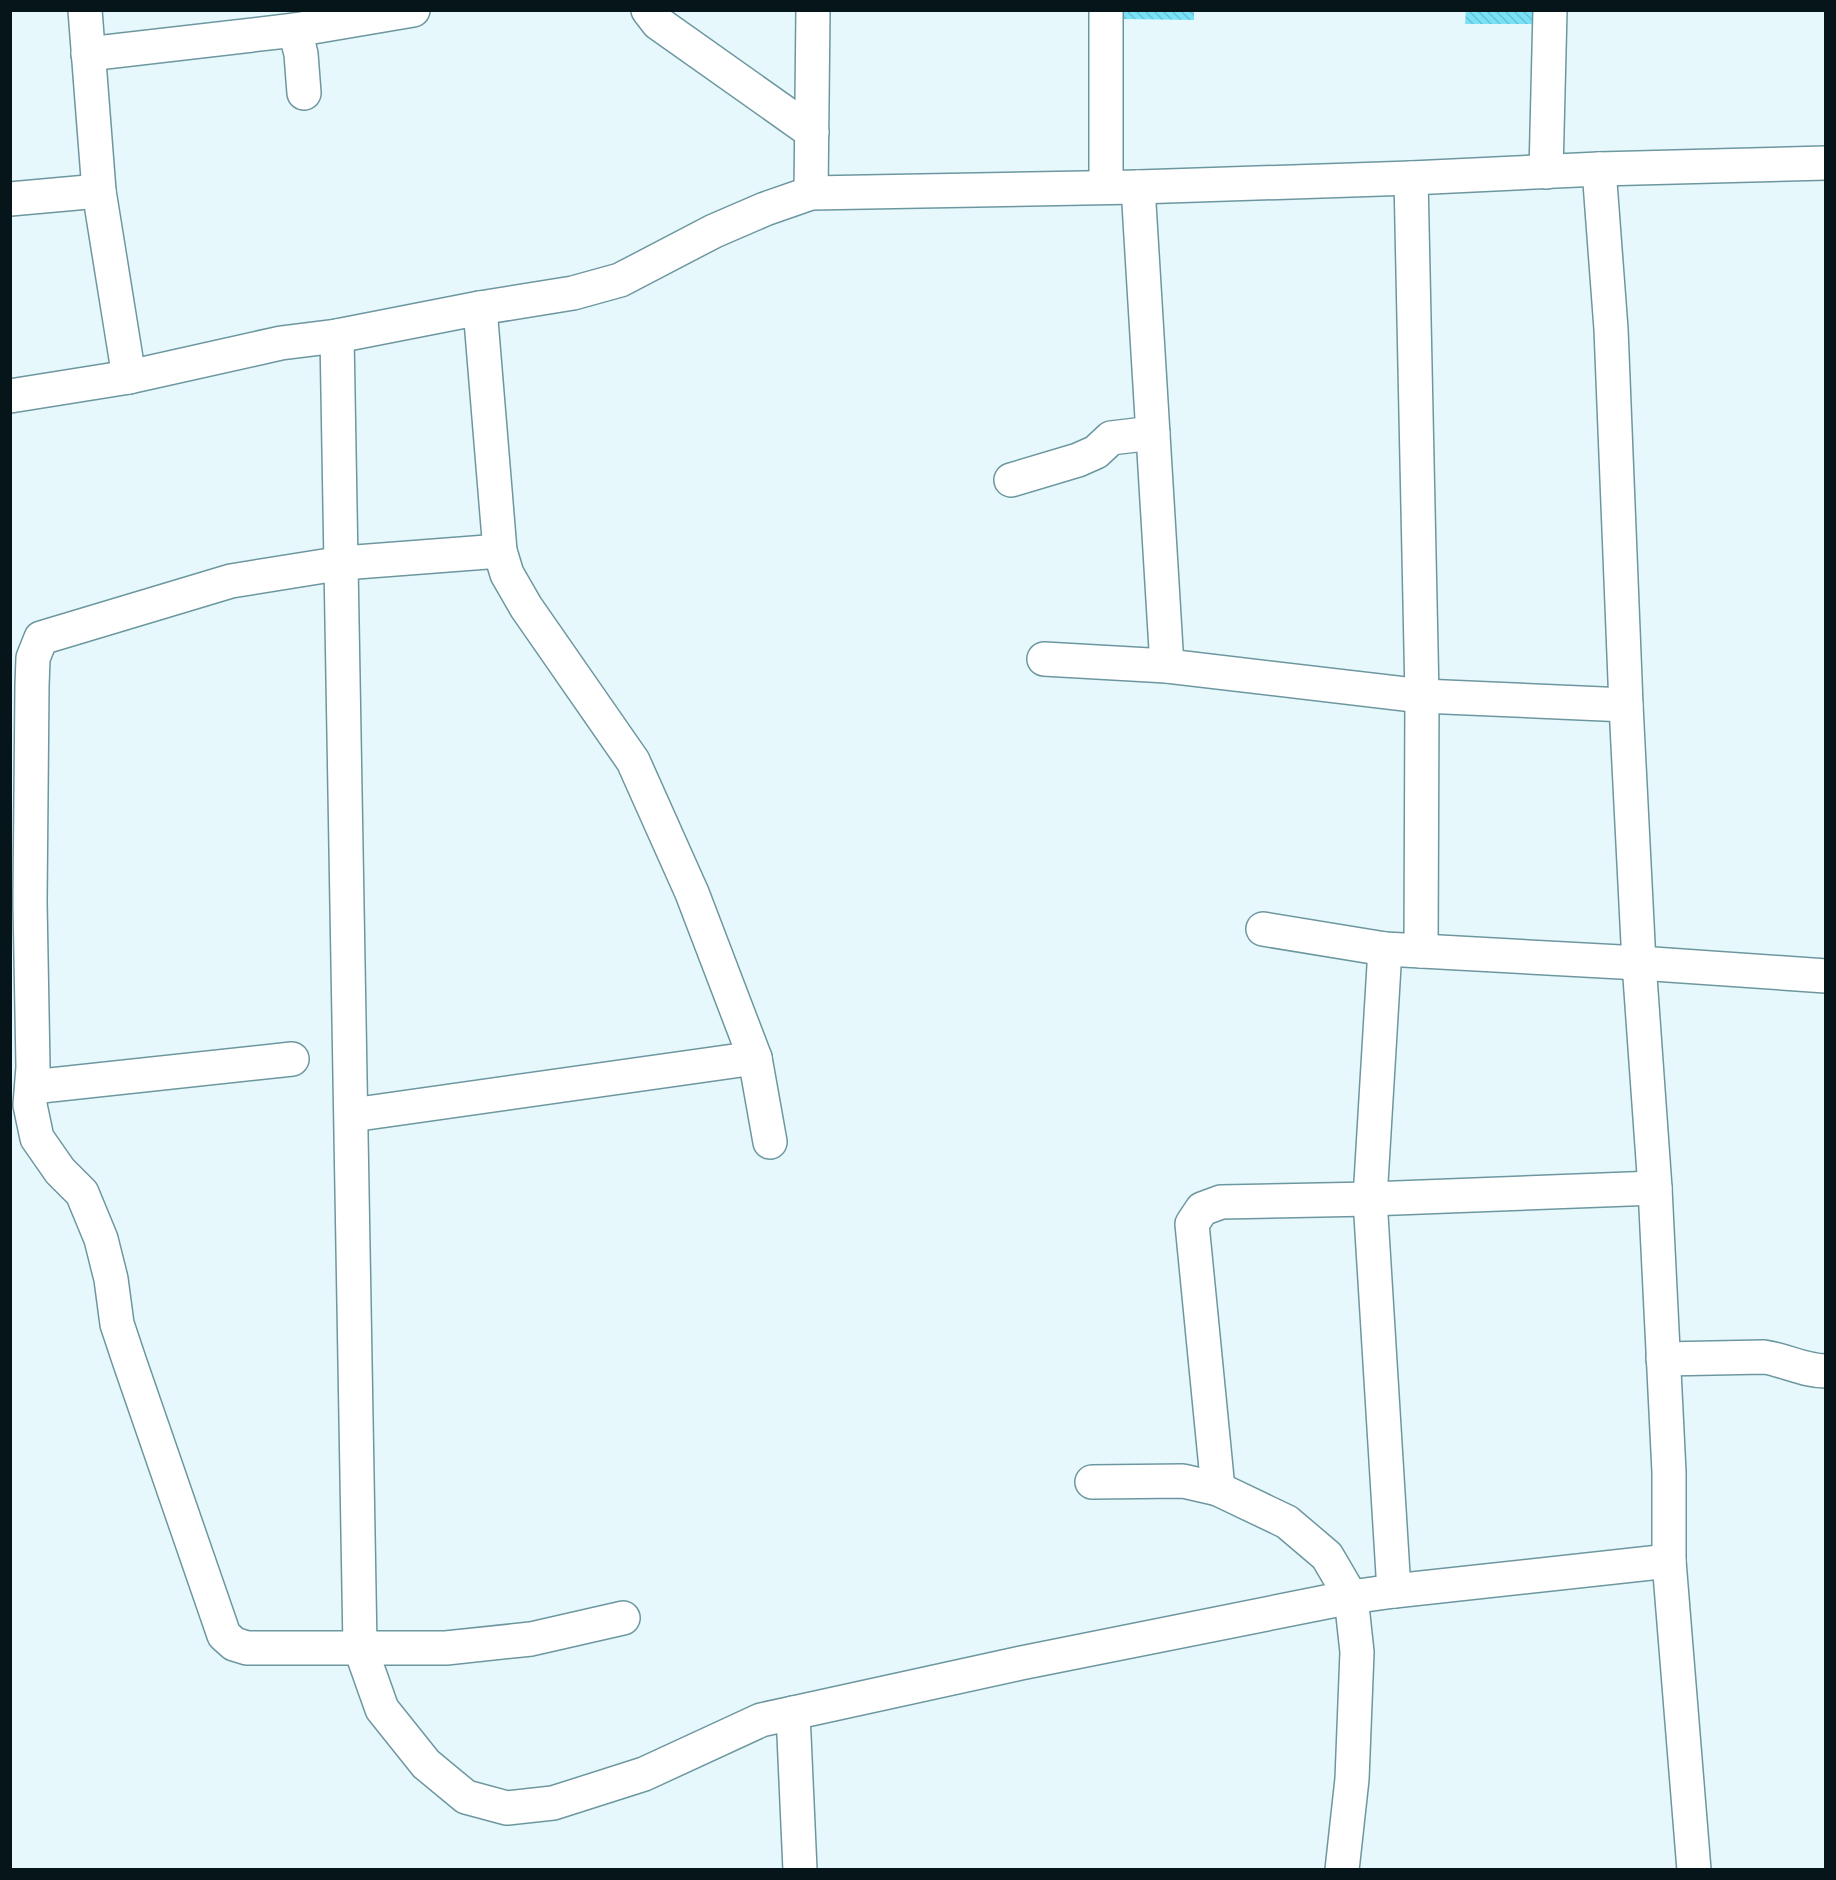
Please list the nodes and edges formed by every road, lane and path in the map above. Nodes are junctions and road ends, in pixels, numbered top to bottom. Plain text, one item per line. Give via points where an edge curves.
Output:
1 (85, 10) edge
2 (413, 10) edge
3 (648, 10) edge
4 (813, 10) edge
5 (1106, 10) edge
6 (1550, 10) edge
7 (295, 30) junction
8 (88, 54) junction
9 (304, 93) dead end
10 (812, 132) junction
11 (1826, 164) edge
12 (1599, 169) junction
13 (1546, 172) junction
14 (1411, 178) junction
15 (1106, 187) junction
16 (1138, 187) junction
17 (99, 191) junction
18 (811, 193) junction
19 (10, 198) edge
20 (480, 308) junction
21 (338, 336) junction
22 (129, 377) junction
23 (10, 396) edge
24 (1152, 433) junction
25 (1011, 480) dead end
26 (500, 551) junction
27 (343, 563) junction
28 (1044, 658) dead end
29 (1167, 666) junction
30 (1422, 696) junction
31 (1626, 705) junction
32 (1263, 929) dead end
33 (1385, 949) junction
34 (1421, 951) junction
35 (1639, 963) junction
36 (1826, 976) edge
37 (755, 1058) junction
38 (292, 1059) dead end
39 (32, 1088) junction
40 (352, 1115) junction
41 (770, 1143) dead end
42 (1656, 1188) junction
43 (1370, 1199) junction
44 (1663, 1359) junction
45 (1826, 1371) edge
46 (1092, 1482) dead end
47 (1218, 1489) junction
48 (1670, 1561) junction
49 (1394, 1590) junction
50 (1351, 1597) junction
51 (623, 1618) dead end
52 (360, 1647) junction
53 (793, 1713) junction
54 (800, 1869) edge
55 (1342, 1869) edge
56 (1694, 1869) edge

1 - 8 street
2 - 7 street
3 - 10 street via 658,23
4 - 10 street
5 - 15 street
6 - 13 street
7 - 8 street
7 - 9 street
8 - 17 street
10 - 18 street
11 - 12 street
12 - 13 street
12 - 31 street via 1611,329
13 - 14 street
14 - 16 street
14 - 30 street
15 - 16 street
15 - 18 street
16 - 24 street
17 - 19 street
17 - 22 street
18 - 20 street via 714,231 620,280 573,293
20 - 21 street
20 - 26 street
21 - 22 street via 281,343
21 - 27 street
22 - 23 street
24 - 25 street via 1111,438 1096,452 1078,460
24 - 29 street
26 - 27 street
26 - 37 street via 507,574 526,607 633,761 692,892
27 - 39 street via 231,581 41,638 33,658 32,686
27 - 40 street
28 - 29 street
29 - 30 street
30 - 31 street
30 - 34 street
31 - 35 street
32 - 33 street
33 - 34 street
33 - 43 street
34 - 35 street
35 - 36 street
35 - 42 street
37 - 40 street
37 - 41 street
38 - 39 street
39 - 52 street via 30,1105 37,1138 60,1171 82,1193 101,1239 117,1324 224,1635 247,1648
40 - 52 street
42 - 43 street
42 - 44 street
43 - 47 street via 1221,1202 1202,1209 1192,1224
43 - 49 street
44 - 45 street via 1764,1357
44 - 48 street
46 - 47 street via 1183,1481
47 - 50 street via 1287,1522 1327,1556
48 - 49 street
48 - 56 street
49 - 50 street
50 - 53 street
50 - 55 street via 1357,1652 1352,1779
51 - 52 street via 531,1639 447,1648
52 - 53 street via 382,1709 426,1764 466,1797 507,1808 553,1803 644,1774 761,1720
53 - 54 street

